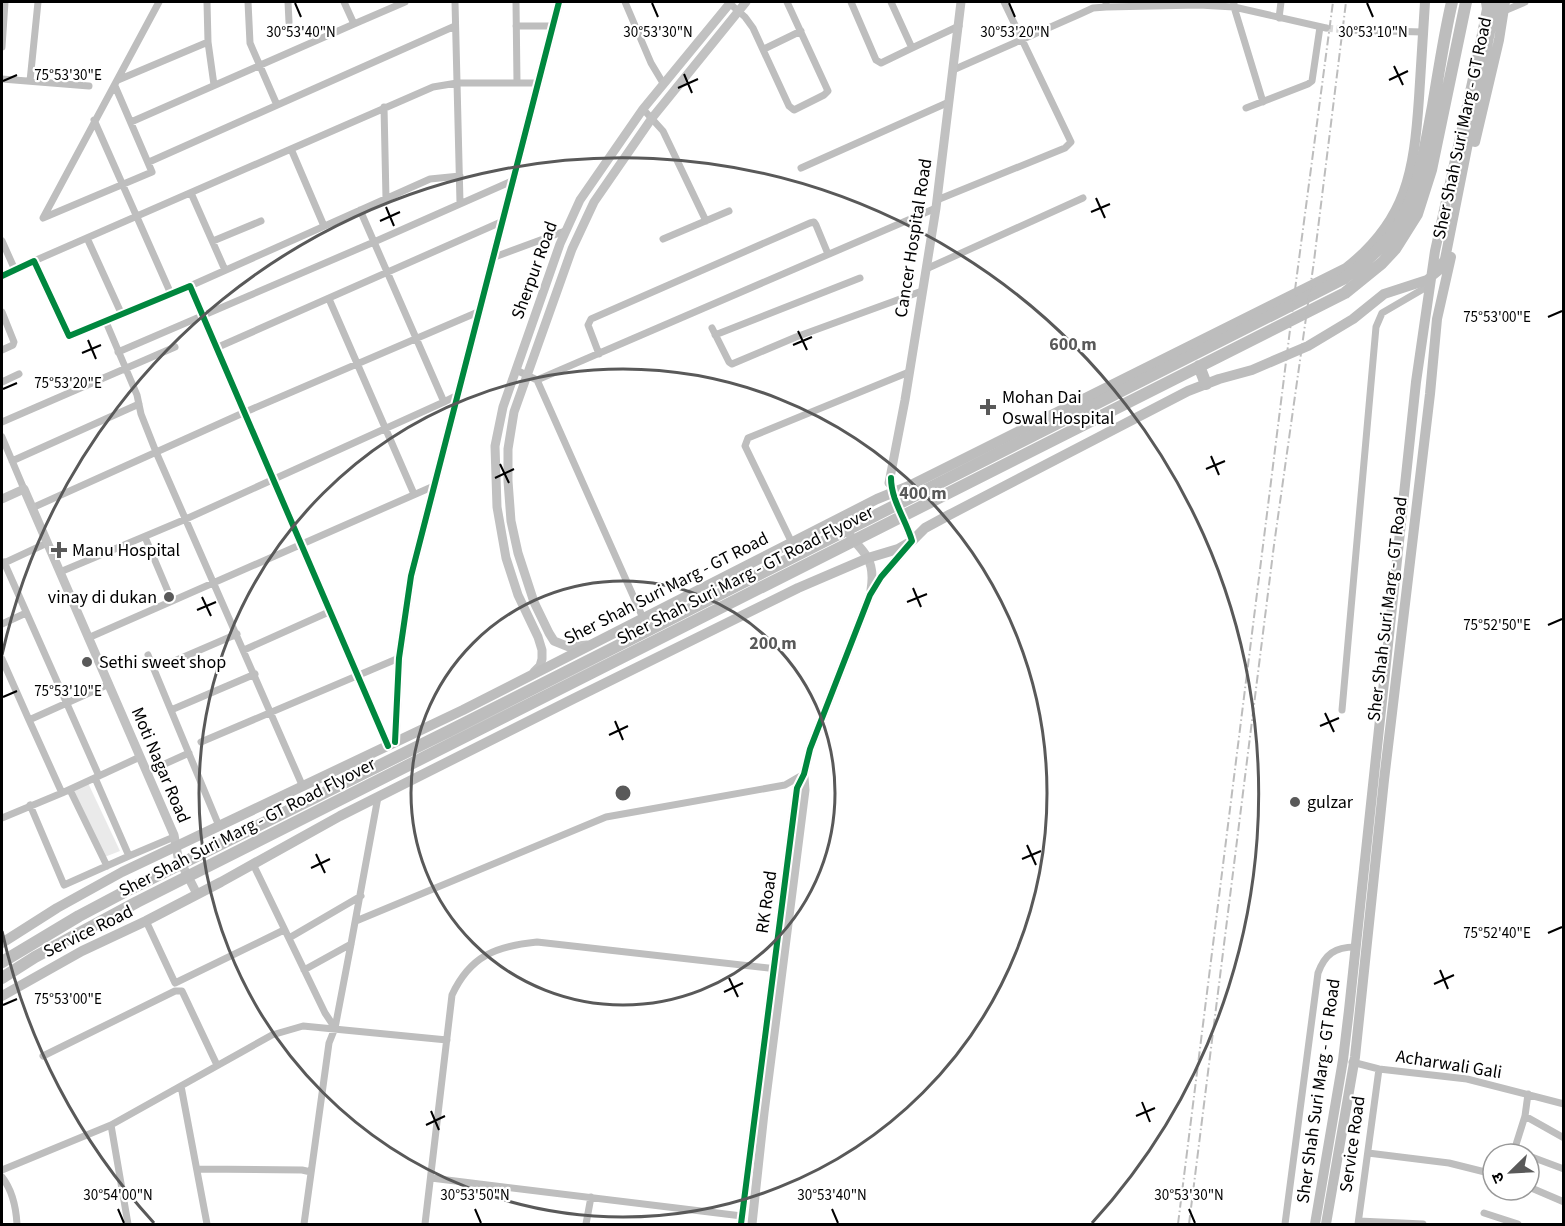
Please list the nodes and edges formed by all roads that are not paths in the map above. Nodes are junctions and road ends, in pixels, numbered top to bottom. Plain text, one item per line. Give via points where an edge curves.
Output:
1 (5, 2) edge
2 (38, 2) edge
3 (159, 2) edge
4 (207, 2) edge
5 (248, 2) edge
6 (288, 2) edge
7 (344, 2) edge
8 (405, 2) edge
9 (454, 2) edge
10 (516, 2) edge
11 (559, 2) edge
12 (625, 2) edge
13 (729, 2) edge
14 (746, 2) edge
15 (787, 2) edge
16 (851, 2) edge
17 (891, 2) edge
18 (961, 2) edge
19 (1004, 2) edge
20 (1281, 2) edge
21 (1425, 2) edge
22 (1452, 2) edge
23 (1466, 2) edge
24 (1525, 2) edge
25 (1106, 4) edge
26 (1234, 4) edge
27 (1497, 4) edge
28 (738, 11) junction
29 (1279, 18) junction
30 (289, 22) dead end
31 (354, 24) junction
32 (455, 26) junction
33 (516, 26) junction
34 (552, 26) junction
35 (959, 26) junction
36 (1345, 30) tunnel mouth
37 (801, 32) junction
38 (1423, 32) junction
39 (1022, 38) junction
40 (208, 42) junction
41 (2, 46) edge
42 (912, 48) junction
43 (764, 49) junction
44 (258, 65) junction
45 (953, 70) junction
46 (670, 75) junction
47 (2, 79) edge
48 (30, 81) junction
49 (116, 83) junction
50 (457, 83) junction
51 (517, 83) junction
52 (537, 83) junction
53 (663, 83) junction
54 (680, 83) junction
55 (214, 85) junction
56 (89, 86) dead end
57 (949, 102) junction
58 (1263, 102) junction
59 (277, 105) junction
60 (384, 107) junction
61 (1246, 108) dead end
62 (643, 109) junction
63 (652, 118) junction
64 (94, 120) junction
65 (131, 122) junction
66 (291, 150) junction
67 (149, 162) junction
68 (801, 168) dead end
69 (460, 176) junction
70 (512, 180) junction
71 (123, 185) junction
72 (191, 192) junction
73 (1083, 198) dead end
74 (386, 199) junction
75 (460, 203) junction
76 (1403, 203) junction
77 (937, 204) junction
78 (360, 210) junction
79 (729, 212) dead end
80 (137, 216) junction
81 (261, 221) dead end
82 (706, 221) junction
83 (501, 222) junction
84 (324, 226) junction
85 (565, 231) junction
86 (87, 238) junction
87 (663, 239) dead end
88 (2, 241) edge
89 (213, 241) junction
90 (374, 242) junction
91 (560, 244) junction
92 (572, 249) junction
93 (828, 254) junction
94 (492, 258) junction
95 (34, 261) junction
96 (926, 269) junction
97 (15, 270) junction
98 (225, 270) junction
99 (388, 273) junction
100 (2, 276) edge
101 (860, 278) dead end
102 (1430, 285) junction
103 (190, 286) junction
104 (922, 291) junction
105 (171, 294) junction
106 (329, 298) junction
107 (2, 312) edge
108 (478, 312) junction
109 (122, 315) junction
110 (202, 316) junction
111 (106, 322) junction
112 (417, 339) junction
113 (176, 347) dead end
114 (216, 348) junction
115 (2, 350) edge
116 (118, 352) junction
117 (599, 354) junction
118 (1184, 354) junction
119 (357, 364) junction
120 (1199, 366) junction
121 (125, 369) junction
122 (516, 370) junction
123 (909, 372) junction
124 (18, 374) dead end
125 (527, 374) junction
126 (537, 380) junction
127 (2, 382) edge
128 (1206, 384) junction
129 (456, 396) junction
130 (444, 402) junction
131 (139, 404) junction
132 (243, 413) junction
133 (2, 422) edge
134 (386, 429) junction
135 (2, 437) edge
136 (156, 452) junction
137 (12, 460) junction
138 (891, 478) junction
139 (273, 480) junction
140 (434, 486) junction
141 (24, 489) junction
142 (893, 493) junction
143 (414, 494) junction
144 (2, 499) edge
145 (878, 499) junction
146 (32, 508) junction
147 (856, 510) junction
148 (186, 519) junction
149 (145, 537) junction
150 (827, 539) junction
151 (912, 541) junction
152 (47, 543) junction
153 (792, 543) junction
154 (301, 545) junction
155 (868, 558) junction
156 (3, 563) edge
157 (836, 571) junction
158 (60, 572) junction
159 (214, 583) junction
160 (530, 589) junction
161 (518, 595) junction
162 (870, 595) junction
163 (172, 601) junction
164 (331, 611) junction
165 (26, 613) junction
166 (643, 618) junction
167 (2, 624) edge
168 (237, 634) junction
169 (88, 638) junction
170 (590, 644) junction
171 (244, 650) junction
172 (148, 654) dead end
173 (399, 658) junction
174 (2, 659) edge
175 (172, 662) dead end
176 (255, 674) junction
177 (358, 675) junction
178 (530, 675) junction
179 (109, 684) junction
180 (492, 695) joint
181 (67, 703) junction
182 (1342, 710) dead end
183 (171, 711) junction
184 (272, 712) junction
185 (29, 720) junction
186 (201, 742) dead end
187 (392, 744) junction
188 (189, 753) junction
189 (140, 757) junction
190 (147, 772) junction
191 (804, 774) junction
192 (97, 777) junction
193 (303, 786) junction
194 (70, 790) junction
195 (62, 793) junction
196 (378, 796) junction
197 (30, 805) junction
198 (2, 818) edge
199 (219, 826) junction
200 (175, 842) junction
201 (129, 856) junction
202 (253, 864) junction
203 (107, 866) junction
204 (197, 894) junction
205 (360, 896) junction
206 (146, 921) junction
207 (356, 921) junction
208 (284, 930) junction
209 (288, 939) junction
210 (2, 943) edge
211 (351, 944) junction
212 (1355, 947) junction
213 (2, 962) edge
214 (772, 968) junction
215 (783, 969) junction
216 (304, 970) junction
217 (2, 978) edge
218 (2, 996) edge
219 (334, 1028) junction
220 (447, 1040) junction
221 (43, 1056) dead end
222 (1343, 1060) junction
223 (1360, 1063) junction
224 (218, 1065) junction
225 (1379, 1069) junction
226 (181, 1086) junction
227 (1528, 1094) junction
228 (1563, 1104) edge
229 (1525, 1116) junction
230 (111, 1125) junction
231 (1563, 1138) edge
232 (1517, 1142) edge
233 (1368, 1153) junction
234 (1541, 1160) edge
235 (198, 1168) junction
236 (1563, 1169) edge
237 (2, 1170) edge
238 (1481, 1171) edge
239 (311, 1172) junction
240 (2, 1177) edge
241 (431, 1178) junction
242 (1541, 1192) edge
243 (591, 1197) junction
244 (1563, 1202) edge
245 (1484, 1213) dead end
246 (741, 1220) edge
247 (1359, 1223) edge
248 (17, 1224) edge
249 (128, 1224) edge
250 (207, 1224) edge
251 (304, 1224) edge
252 (425, 1224) edge
253 (586, 1224) edge
254 (752, 1224) edge
255 (1285, 1224) edge
256 (1315, 1224) edge
257 (1326, 1224) edge
258 (1423, 1224) edge
259 (1518, 1224) edge

1 - 41 street
2 - 48 street
3 - 49 street
4 - 40 street
5 - 44 street via 250,43
6 - 30 street
7 - 31 street
8 - 31 street
9 - 32 street
10 - 33 street
11 - 34 street
12 - 53 street
13 - 28 street
13 - 46 street, Sherpur Road
14 - 28 street, Sherpur Road
15 - 37 street
16 - 42 street via 879,62
17 - 42 street
18 - 35 street, Cancer Hospital Road
19 - 39 street
20 - 29 street
21 - 38 main road, Sher Shah Suri Marg - GT Road
22 - 76 highway, Sher Shah Suri Marg - GT Road Flyover via 1426,145 1414,191
23 - 120 highway, Sher Shah Suri Marg - GT Road Flyover via 1431,170 1417,214 1395,249 1345,293
24 - 27 street
25 - 26 street
25 - 39 street
26 - 29 street
26 - 58 street
27 - 102 main road, Sher Shah Suri Marg - GT Road via 1487,9
27 - 128 main road via 1445,259 1438,271 1420,283 1384,294 1353,319 1308,346
27 - 223 main road, Sher Shah Suri Marg - GT Road via 1437,320 1384,780
28 - 43 street
28 - 54 street, Sherpur Road
29 - 58 street via 1323,27 1312,81
31 - 44 street
32 - 50 street
32 - 59 street
33 - 34 street
33 - 51 street
34 - 52 street
35 - 42 street
35 - 45 street, Cancer Hospital Road
36 - 38 street
37 - 43 street
37 - 43 street via 828,91 797,109 789,106
38 - 76 main road, Sher Shah Suri Marg - GT Road via 1416,140
39 - 45 street
39 - 77 street via 1071,142
40 - 49 street
40 - 55 street
44 - 55 street
44 - 59 street
45 - 57 street, Cancer Hospital Road
46 - 53 street, Sherpur Road
46 - 54 street
47 - 48 street
48 - 56 street
49 - 64 street
49 - 65 street
50 - 51 street
50 - 60 street via 433,87
50 - 69 street
51 - 52 street
52 - 70 street
53 - 62 street, Sherpur Road
54 - 63 street, Sherpur Road
55 - 65 street
57 - 68 street
57 - 77 street, Cancer Hospital Road
58 - 61 street
59 - 67 street
60 - 66 street
60 - 74 street
62 - 63 street
62 - 85 street, Sherpur Road via 592,180
63 - 82 street via 668,140
63 - 92 street, Sherpur Road via 600,192
64 - 71 street
64 - 71 street via 42,217
65 - 67 street
66 - 72 street
66 - 84 street
67 - 71 street via 151,174
69 - 74 street via 430,179
69 - 75 street
70 - 75 street
70 - 83 street
71 - 80 street
72 - 80 street
72 - 89 street
73 - 96 street
74 - 78 street
75 - 90 street
76 - 118 main road, Sher Shah Suri Marg - GT Road via 1380,236 1346,268 1202,340
76 - 118 highway, Sher Shah Suri Marg - GT Road Flyover via 1396,229 1374,254 1343,279
77 - 93 street
77 - 96 street, Cancer Hospital Road
78 - 84 street
78 - 90 street
79 - 82 street
80 - 86 street
80 - 105 street
81 - 89 street
82 - 87 street
83 - 94 street
83 - 99 street
84 - 98 street
85 - 91 street, Sherpur Road
85 - 94 street
86 - 95 street
86 - 109 street
88 - 97 street
89 - 98 street
90 - 99 street
90 - 110 street
91 - 92 street
91 - 122 street, Sherpur Road
92 - 125 street, Sherpur Road
93 - 117 street
93 - 117 street via 816,225 810,223 591,319 588,325
94 - 108 street
95 - 97 street
95 - 111 street via 67,335
96 - 104 street, Cancer Hospital Road
97 - 100 street
98 - 103 street
99 - 106 street
99 - 112 street
101 - 104 street via 713,331 732,364
102 - 182 street via 1382,313 1376,327
102 - 212 main road, Sher Shah Suri Marg - GT Road
103 - 105 street
103 - 110 street
104 - 123 street, Cancer Hospital Road
105 - 109 street
106 - 114 street
106 - 119 street
107 - 115 street via 14,343
108 - 112 street
108 - 129 street
109 - 111 street
110 - 114 street
110 - 116 street
111 - 116 street
112 - 119 street
112 - 130 street
113 - 121 street
114 - 132 street
116 - 121 street
117 - 126 street
118 - 142 main road, Sher Shah Suri Marg - GT Road
118 - 150 highway, Sher Shah Suri Marg - GT Road Flyover
119 - 132 street
119 - 134 street
120 - 128 highway
120 - 150 highway, Sher Shah Suri Marg - GT Road Flyover via 919,507
121 - 131 street
121 - 133 street
122 - 125 street
122 - 161 street, Sherpur Road via 498,427 495,476 501,533
123 - 138 street, Cancer Hospital Road
123 - 153 street via 748,438 745,446
124 - 127 street
125 - 126 street
125 - 160 street, Sherpur Road via 510,430 508,481 513,538
126 - 166 street
128 - 151 main road via 949,515 925,528
129 - 130 street
129 - 140 street
130 - 134 street
131 - 136 street
131 - 137 street
132 - 136 street
132 - 139 street
134 - 139 street
134 - 143 street
135 - 137 street
136 - 146 street
136 - 148 street
137 - 141 street
138 - 142 street
138 - 145 street
139 - 148 street
139 - 154 street
140 - 143 street
140 - 173 street via 411,576
141 - 144 street
141 - 146 street, Moti Nagar Road
142 - 145 main road, Sher Shah Suri Marg - GT Road
142 - 151 street
143 - 154 street
145 - 147 main road, Sher Shah Suri Marg - GT Road
146 - 152 street, Moti Nagar Road
147 - 150 main road, Sher Shah Suri Marg - GT Road
147 - 155 street via 848,519 848,531
148 - 149 street
148 - 159 street
149 - 158 street
149 - 163 street
150 - 153 main road, Sher Shah Suri Marg - GT Road
150 - 157 main road via 836,533 844,545 844,559
150 - 213 highway, Sher Shah Suri Marg - GT Road Flyover via 171,868
150 - 217 highway, Sher Shah Suri Marg - GT Road Flyover via 86,928
151 - 155 main road
151 - 162 street
152 - 156 street
152 - 158 street, Moti Nagar Road
153 - 166 main road, Sher Shah Suri Marg - GT Road
154 - 159 street
154 - 164 street
155 - 157 main road
155 - 162 street via 873,575
156 - 165 street
157 - 196 main road, Service Road
158 - 169 street, Moti Nagar Road
159 - 163 street
159 - 168 street
160 - 161 street
160 - 170 street, Sherpur Road via 554,641 569,647
161 - 178 street, Sherpur Road via 542,650 540,666
162 - 191 street, RK Road via 810,749
163 - 169 street
164 - 171 street
164 - 177 street
165 - 167 street
165 - 181 street
166 - 170 main road, Sher Shah Suri Marg - GT Road
168 - 171 street
168 - 175 street
169 - 179 street, Moti Nagar Road
170 - 178 main road, Sher Shah Suri Marg - GT Road
171 - 176 street
172 - 183 street
173 - 177 street
173 - 187 street
174 - 185 street
176 - 183 street
176 - 184 street
177 - 184 street
177 - 187 street
178 - 180 main road, Sher Shah Suri Marg - GT Road
179 - 181 street
179 - 189 street, Moti Nagar Road
180 - 187 main road, Service Road
181 - 185 street
181 - 192 street
183 - 188 street
184 - 186 street
184 - 193 street
185 - 195 street
187 - 193 main road, Service Road
188 - 190 street
188 - 199 street
189 - 190 street, Moti Nagar Road
189 - 192 street
190 - 200 street, Moti Nagar Road
191 - 207 street via 785,785 606,817
191 - 214 street, RK Road via 797,788
191 - 215 street, RK Road
192 - 194 street
192 - 201 street
193 - 199 main road, Service Road
194 - 195 street
194 - 203 street
195 - 197 street
196 - 202 main road, Service Road
196 - 205 street
197 - 198 street
197 - 203 street via 64,885
199 - 200 main road, Service Road
200 - 201 street
200 - 204 street, Moti Nagar Road via 178,857
200 - 210 main road, Service Road
201 - 203 street
202 - 204 main road, Service Road
202 - 208 street
204 - 206 main road, Service Road
205 - 207 street
205 - 209 street
206 - 208 street via 175,983
206 - 218 main road, Service Road
207 - 211 street
208 - 209 street
209 - 216 street
211 - 216 street
211 - 219 street
212 - 222 main road, Sher Shah Suri Marg - GT Road
212 - 255 street via 1330,952 1318,972
214 - 215 street
214 - 220 street via 537,942 506,947 478,960 458,981 452,995
214 - 246 street, RK Road
215 - 254 street, RK Road
216 - 219 street
219 - 220 street
219 - 224 street via 303,1026 272,1035
219 - 239 street
220 - 241 street
221 - 224 street via 182,991
222 - 223 street, Acharwali Gali
222 - 256 main road, Sher Shah Suri Marg - GT Road
223 - 225 street, Acharwali Gali
223 - 257 main road, Sher Shah Suri Marg - GT Road
224 - 226 street
225 - 227 street, Acharwali Gali via 1467,1079
225 - 233 street, Service Road
226 - 230 street
226 - 235 street
227 - 228 street, Acharwali Gali
227 - 229 street
229 - 231 street
229 - 232 street
230 - 237 street
230 - 249 street
233 - 238 street
233 - 247 street, Service Road
234 - 236 street
235 - 239 street
235 - 250 street
239 - 251 street
240 - 248 street via 13,1198
241 - 243 street
241 - 252 street
242 - 244 street
243 - 246 street
243 - 253 street
245 - 259 street
247 - 258 street

